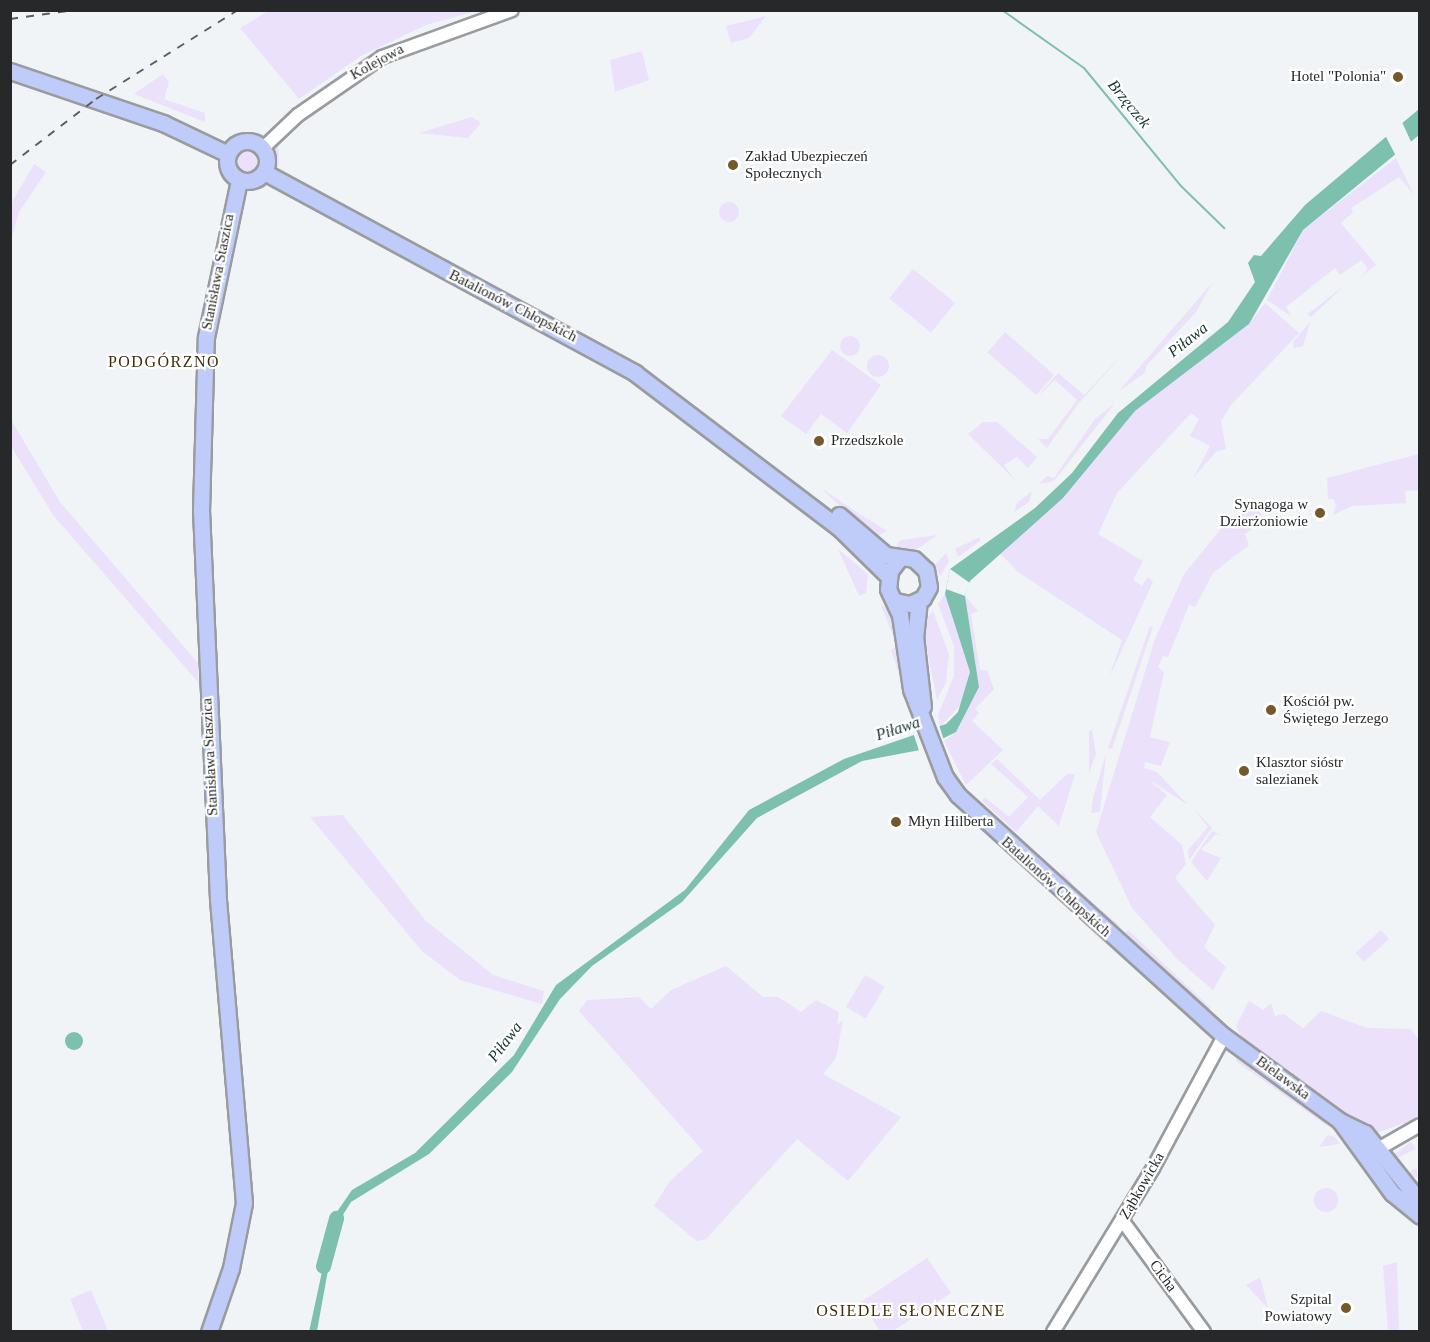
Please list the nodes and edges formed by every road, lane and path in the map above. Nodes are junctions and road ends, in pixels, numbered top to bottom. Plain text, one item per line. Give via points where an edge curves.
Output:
1 (512, 10) edge
2 (10, 71) edge
3 (262, 149) junction
4 (232, 150) junction
5 (264, 172) junction
6 (239, 180) junction
7 (751, 457) junction
8 (899, 560) junction
9 (889, 577) junction
10 (919, 600) junction
11 (894, 601) junction
12 (923, 713) junction
13 (1224, 1036) junction
14 (1419, 1125) edge
15 (1373, 1152) junction
16 (1419, 1202) edge
17 (1419, 1216) edge
18 (1122, 1221) junction
19 (209, 1332) edge
20 (1053, 1332) edge
21 (1204, 1332) edge

1 - 3 street, Kolejowa via 382,57 297,115
2 - 4 main road
3 - 4 main road via 250,141
3 - 5 main road
4 - 6 main road via 230,172
5 - 6 main road via 255,179
5 - 7 main road, Batalionów Chłopskich via 601,352
6 - 19 main road, Stanisława Staszica via 206,337 201,511 218,899 239,1096 244,1203 231,1268
7 - 8 main road, Batalionów Chłopskich via 805,487 886,555
7 - 9 main road, Batalionów Chłopskich via 838,527
8 - 9 main road
8 - 10 main road via 914,559 926,570 929,587
9 - 11 main road
10 - 11 main road
10 - 12 main road, Batalionów Chłopskich via 915,636
11 - 12 main road, Batalionów Chłopskich via 911,689
12 - 13 main road, Batalionów Chłopskich via 945,777 971,810
13 - 15 main road, Bielawska via 1340,1121
13 - 18 street, Ząbkowicka
14 - 15 street
15 - 16 main road, Bielawska
15 - 17 main road, Bielawska via 1392,1193
18 - 20 street, Ząbkowicka
18 - 21 street, Cicha

